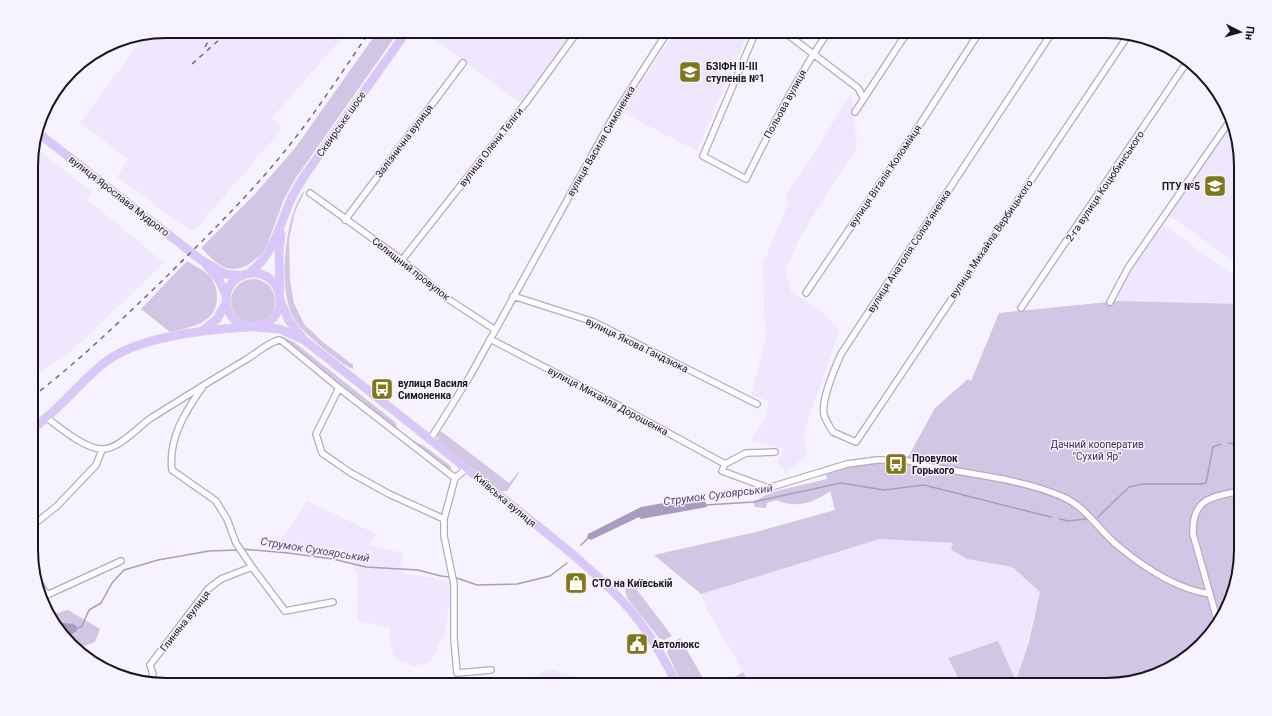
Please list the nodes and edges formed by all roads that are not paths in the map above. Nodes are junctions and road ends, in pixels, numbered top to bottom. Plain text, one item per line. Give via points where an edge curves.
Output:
1 (402, 38) edge
2 (573, 38) edge
3 (664, 38) edge
4 (753, 38) edge
5 (792, 38) edge
6 (824, 38) edge
7 (903, 38) edge
8 (975, 38) edge
9 (1048, 38) edge
10 (1125, 39) edge
11 (813, 54) junction
12 (463, 63) dead end
13 (1185, 65) edge
14 (863, 97) junction
15 (855, 112) dead end
16 (1227, 125) edge
17 (42, 136) edge
18 (310, 193) dead end
19 (345, 220) junction
20 (283, 222) junction
21 (201, 260) junction
22 (402, 260) junction
23 (245, 275) junction
24 (806, 293) dead end
25 (280, 295) junction
26 (513, 296) junction
27 (226, 299) junction
28 (1110, 302) dead end
29 (1021, 308) dead end
30 (251, 327) junction
31 (494, 329) junction
32 (198, 333) junction
33 (490, 339) junction
34 (304, 340) junction
35 (204, 384) junction
36 (339, 388) junction
37 (757, 404) dead end
38 (47, 418) junction
39 (38, 425) edge
40 (430, 440) junction
41 (856, 442) joint
42 (102, 450) junction
43 (774, 452) dead end
44 (725, 464) junction
45 (466, 469) junction
46 (455, 478) junction
47 (1234, 492) edge
48 (444, 519) junction
49 (38, 521) edge
50 (121, 561) dead end
51 (252, 567) junction
52 (46, 593) edge
53 (1210, 594) junction
54 (333, 602) dead end
55 (1216, 616) edge
56 (491, 670) dead end
57 (152, 677) edge
58 (674, 678) edge

1 - 20 main road, Сквирське шосе via 305,175 291,200
2 - 22 street, вулиця Олени Теліги via 528,100
3 - 26 street, вулиця Василя Симоненка via 613,117
4 - 11 street, Польова вулиця via 703,156 746,179 778,115
5 - 11 street
6 - 11 street, Польова вулиця
7 - 14 street
8 - 24 street, вулиця Віталія Коломійця
9 - 41 street, вулиця Анатолія Соловʼяненка via 841,354 832,372 824,414 833,432
10 - 41 street, вулиця Михайла Вербицького
11 - 14 street via 858,88
12 - 19 street, Залізнична вулиця
13 - 29 street, 2-га вулиця Коцюбинського
14 - 15 street
16 - 28 street via 1128,268
17 - 21 main road, вулиця Ярослава Мудрого
18 - 19 street, Селищний провулок
19 - 22 street, Селищний провулок
20 - 23 main road, Сквирське шосе via 266,257
20 - 25 main road, Сквирське шосе via 279,251
21 - 23 main road, вулиця Ярослава Мудрого via 225,274
21 - 27 main road, вулиця Ярослава Мудрого via 219,280
22 - 31 street, Селищний провулок via 445,296
23 - 25 main road via 265,276 272,280
23 - 27 main road via 233,283
25 - 30 main road via 279,307 273,319 268,324
25 - 34 main road, Київська вулиця via 289,321
26 - 31 street, вулиця Василя Симоненка
26 - 37 street, вулиця Якова Гандзюка via 594,322
27 - 30 main road via 234,318
27 - 32 main road via 217,319
30 - 32 main road
30 - 34 main road, Київська вулиця via 280,329
31 - 33 street, вулиця Василя Симоненка
32 - 38 main road via 152,341 121,351 104,363
33 - 40 street, вулиця Василя Симоненка
33 - 44 street, вулиця Михайла Дорошенка
34 - 40 main road, Київська вулиця
35 - 36 street via 274,341 282,341
35 - 42 street via 131,434
35 - 51 street via 179,424 173,445 172,470 216,501
36 - 46 street
36 - 48 street via 316,434 322,453 388,494
38 - 39 main road
38 - 42 street via 77,441
40 - 45 main road, Київська вулиця
42 - 49 street via 96,465 57,506
43 - 44 street via 746,453
44 - 53 street via 722,471 768,488 847,464 876,460 906,460 1023,484 1063,497 1086,512 1116,544 1164,579 1197,592
45 - 46 street
45 - 58 main road, Київська вулиця via 600,579 624,602 647,632
46 - 48 street
47 - 53 street via 1205,500 1194,515 1193,534
48 - 56 street via 444,536 454,581 457,673
50 - 52 street via 47,595
51 - 54 street via 285,611
51 - 57 street, Глиняна вулиця via 222,579 208,589 150,665
53 - 55 street

